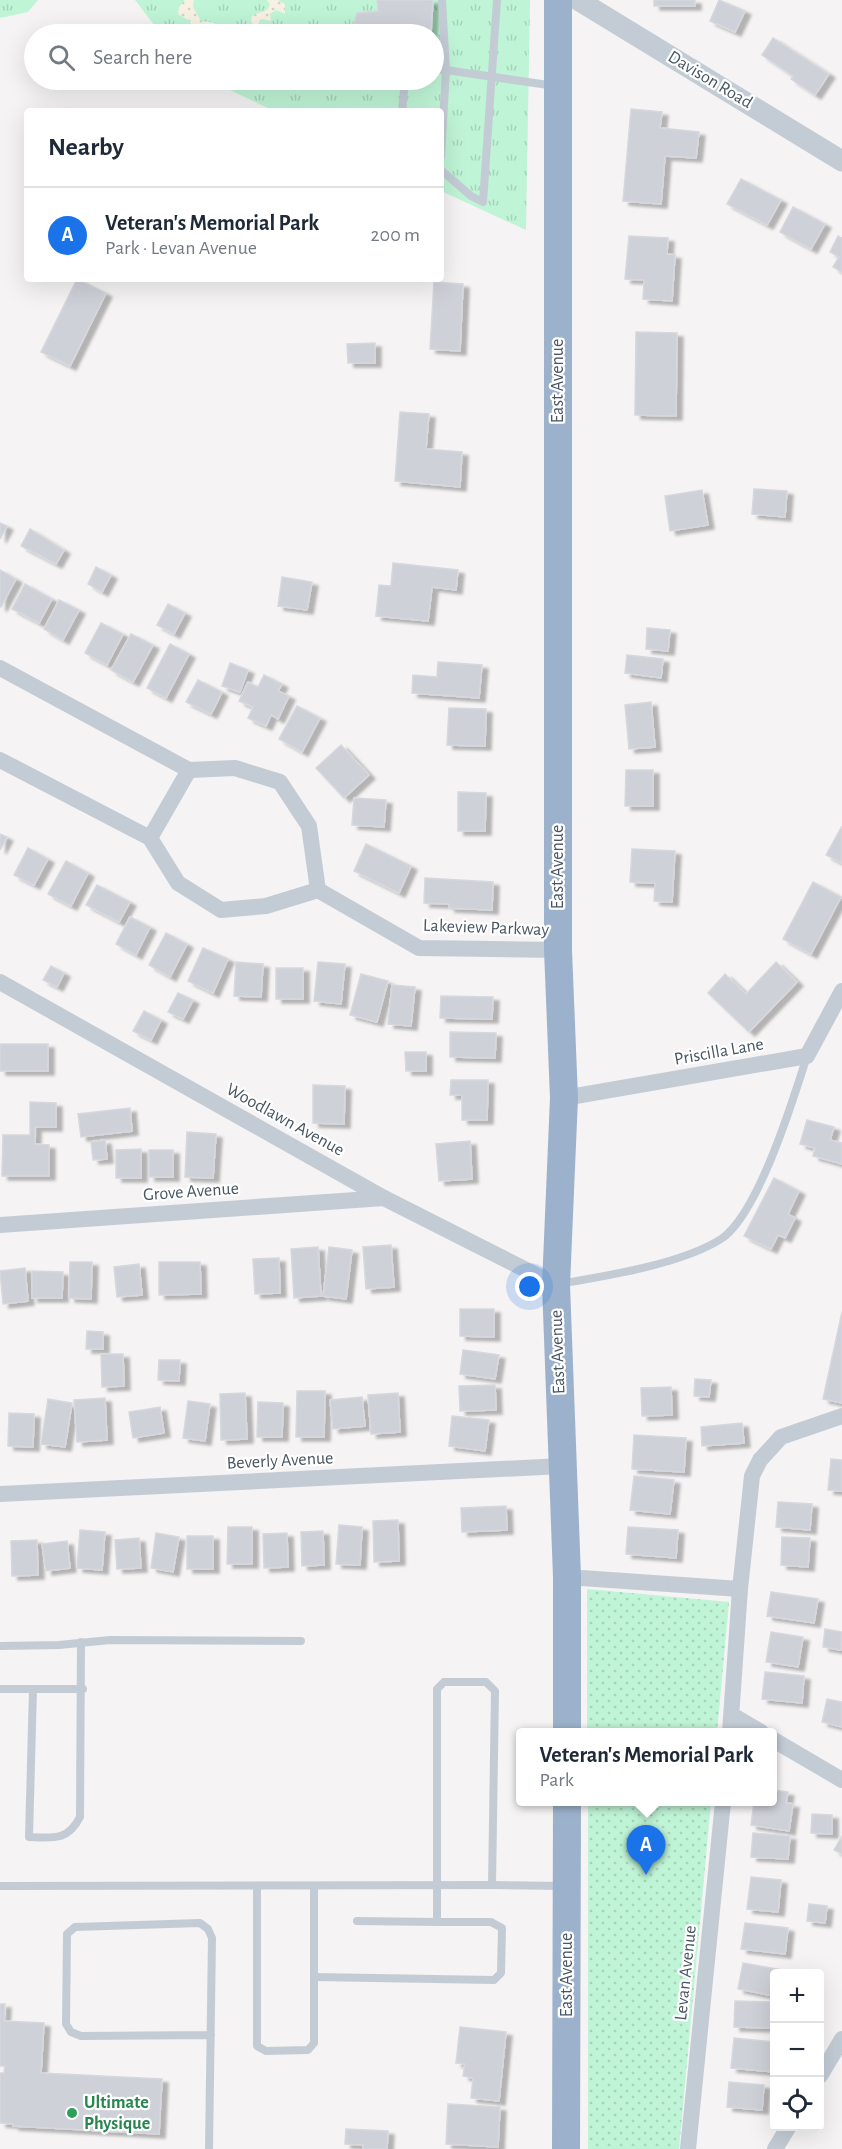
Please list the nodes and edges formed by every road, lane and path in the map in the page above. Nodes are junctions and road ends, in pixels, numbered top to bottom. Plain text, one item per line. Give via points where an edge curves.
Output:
1 (442, 0) edge
2 (497, 0) edge
3 (558, 0) edge
4 (578, 0) edge
5 (443, 24) edge
6 (444, 35) edge
7 (446, 70) junction
8 (493, 78) junction
9 (558, 86) junction
10 (404, 90) edge
11 (402, 108) edge
12 (444, 108) edge
13 (840, 157) edge
14 (444, 173) edge
15 (0, 668) edge
16 (0, 760) edge
17 (189, 770) junction
18 (150, 838) junction
19 (318, 890) junction
20 (558, 950) junction
21 (0, 982) edge
22 (842, 991) edge
23 (807, 1056) junction
24 (564, 1098) junction
25 (384, 1198) junction
26 (0, 1225) edge
27 (556, 1285) junction
28 (842, 1416) edge
29 (562, 1466) junction
30 (0, 1494) edge
31 (567, 1577) junction
32 (740, 1589) junction
33 (301, 1641) dead end
34 (81, 1642) junction
35 (0, 1646) edge
36 (0, 1689) edge
37 (33, 1689) junction
38 (82, 1689) junction
39 (732, 1715) junction
40 (567, 1728) edge
41 (730, 1728) edge
42 (754, 1728) edge
43 (777, 1742) edge
44 (842, 1780) edge
45 (567, 1806) edge
46 (723, 1806) edge
47 (492, 1885) junction
48 (0, 1886) edge
49 (314, 1886) junction
50 (438, 1886) junction
51 (257, 1887) junction
52 (567, 1887) junction
53 (357, 1921) dead end
54 (437, 1922) junction
55 (314, 1977) junction
56 (211, 2035) junction
57 (842, 2039) edge
58 (824, 2068) edge
59 (786, 2131) edge
60 (210, 2149) edge
61 (566, 2149) edge
62 (688, 2149) edge
63 (775, 2149) edge

1 - 5 lane
2 - 8 lane
3 - 9 highway, East Avenue
4 - 13 street, Davison Road
6 - 7 lane
7 - 8 lane
7 - 12 lane
8 - 9 lane
8 - 14 lane via 483,202
9 - 20 highway, East Avenue
10 - 11 lane
15 - 17 street
16 - 18 street
17 - 18 street
17 - 19 street via 235,768 280,782 309,826
18 - 19 street via 178,883 221,910 266,906
19 - 20 street, Lakeview Parkway via 419,948
20 - 24 highway, East Avenue
21 - 25 street, Woodlawn Avenue
22 - 23 street
23 - 24 street, Priscilla Lane
23 - 27 lane via 761,1182 739,1222 723,1239 667,1261
24 - 27 highway, East Avenue
25 - 26 street, Grove Avenue
25 - 27 street, Woodlawn Avenue
27 - 29 highway, East Avenue
28 - 32 street via 781,1437 760,1460 752,1476
29 - 30 street, Beverly Avenue
29 - 31 highway, East Avenue
31 - 32 street
31 - 40 highway, East Avenue
32 - 39 street
33 - 34 lane
34 - 35 lane
34 - 38 lane
36 - 37 lane
37 - 38 lane
37 - 38 lane via 29,1837 53,1838 65,1836 81,1817
39 - 41 street
39 - 42 street
43 - 44 street
45 - 52 highway, East Avenue
46 - 62 street, Levan Avenue
47 - 50 lane
47 - 50 lane via 495,1691 486,1682 444,1682 437,1689
47 - 52 lane
48 - 51 lane
49 - 50 lane
49 - 51 lane
49 - 55 lane
50 - 54 lane
51 - 55 lane via 257,2046 266,2051 308,2050 314,2043
52 - 61 highway, East Avenue
53 - 54 lane
54 - 55 lane via 491,1922 502,1928 501,1973 494,1980
56 - 56 lane via 212,1938 201,1923 75,1927 67,1935 66,2024 70,2032 81,2036
56 - 60 lane
57 - 58 street
59 - 63 street

